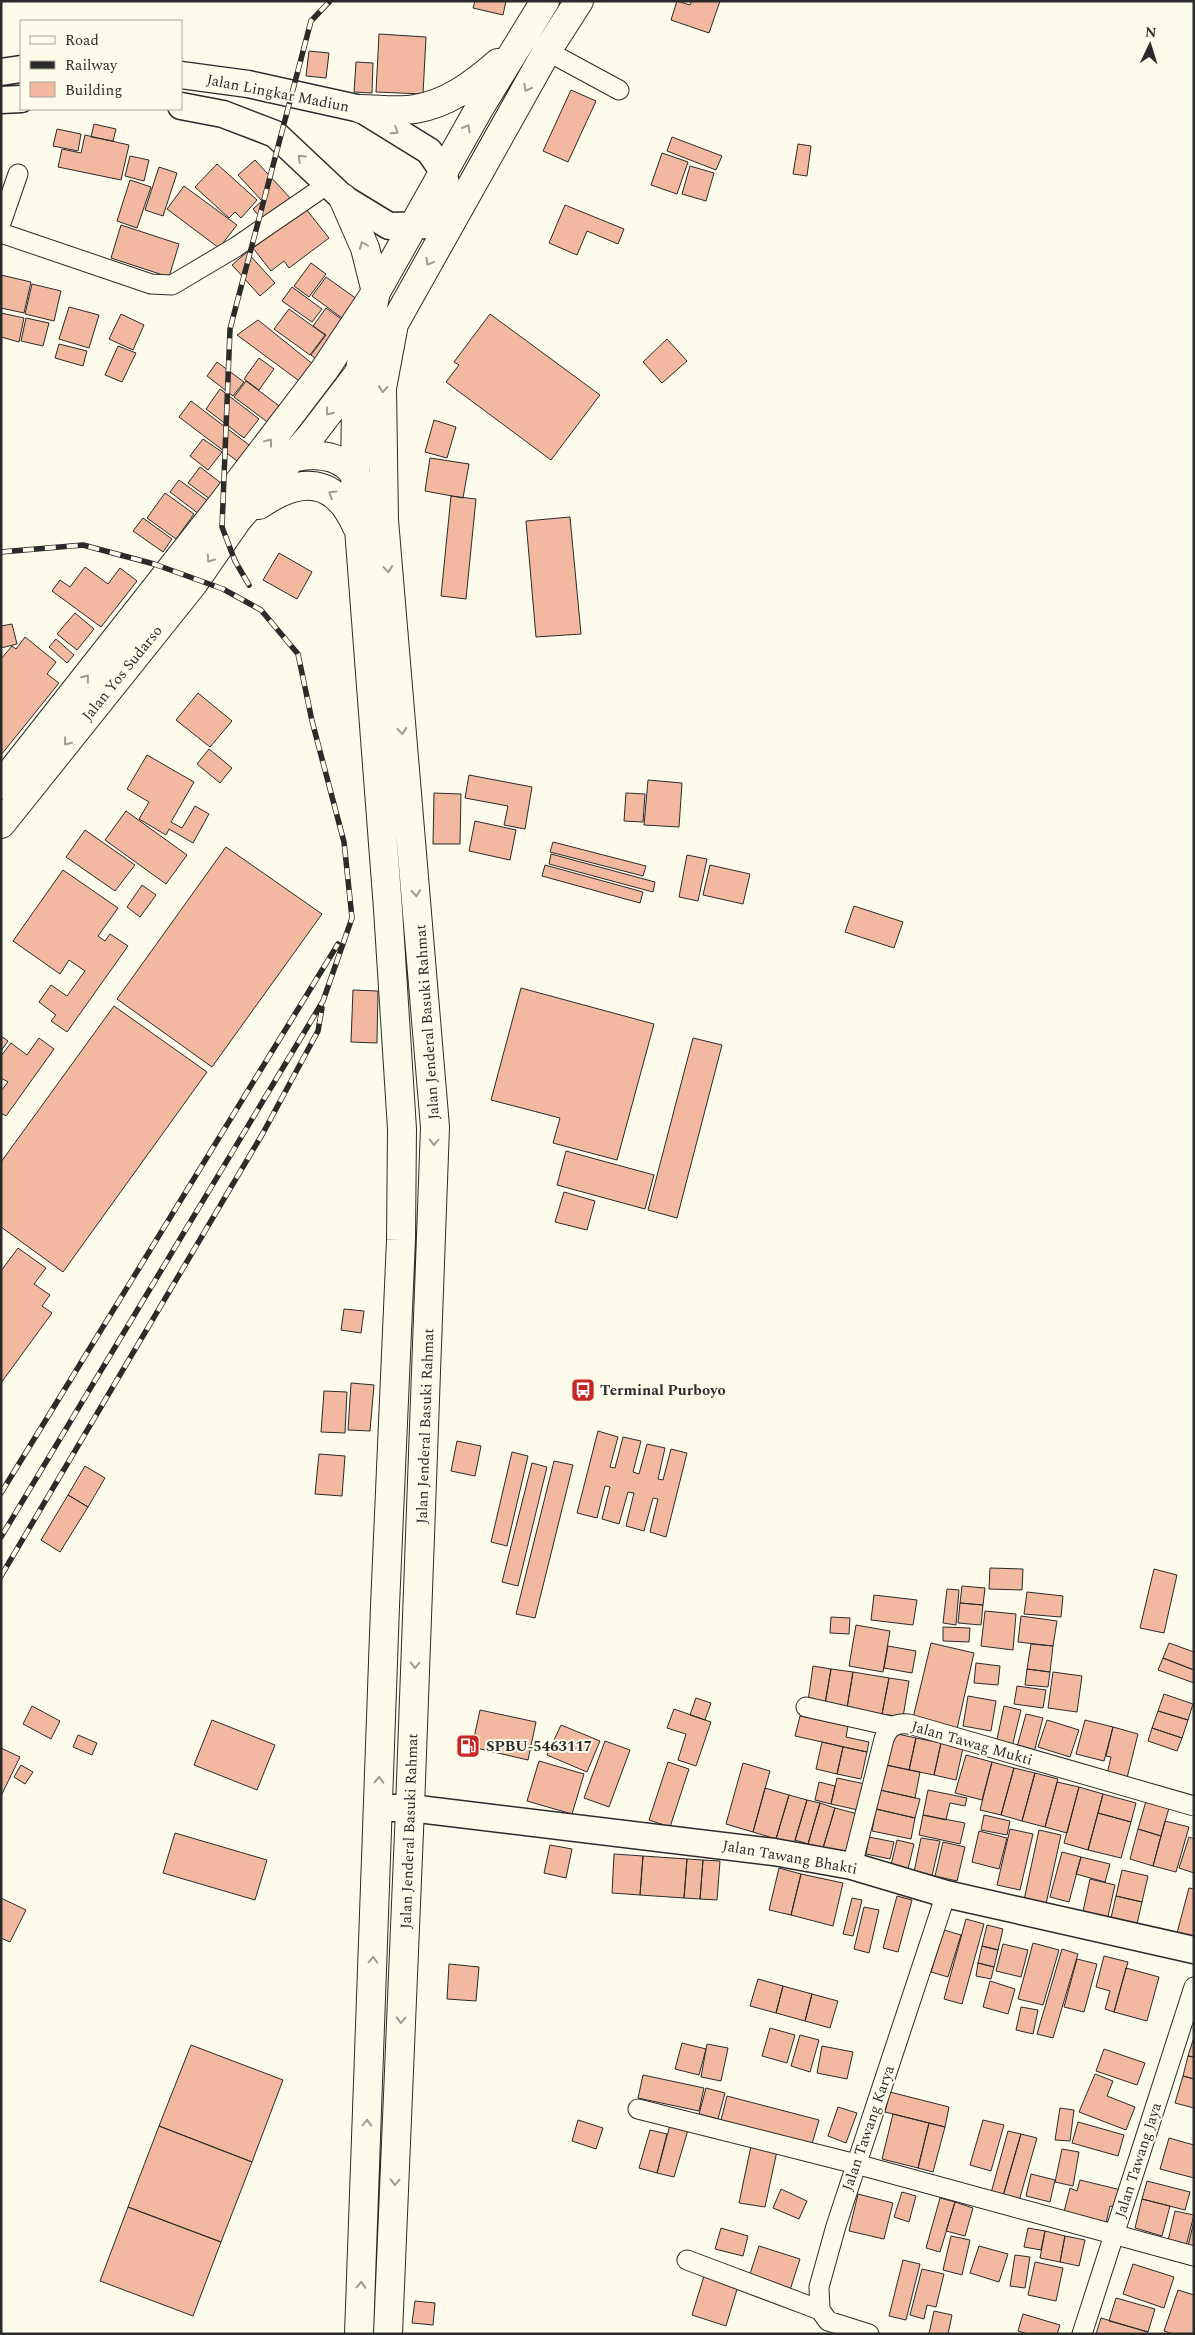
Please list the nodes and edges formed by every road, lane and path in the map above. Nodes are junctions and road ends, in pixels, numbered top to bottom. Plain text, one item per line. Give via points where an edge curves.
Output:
1 (545, 1) edge
2 (579, 1) edge
3 (517, 47) junction
4 (547, 52) junction
5 (20, 69) edge
6 (1, 72) edge
7 (182, 75) edge
8 (619, 90) dead end
9 (20, 99) edge
10 (1, 100) edge
11 (182, 106) edge
12 (361, 109) junction
13 (443, 171) junction
14 (18, 174) dead end
15 (336, 191) junction
16 (454, 216) junction
17 (1, 224) edge
18 (413, 227) junction
19 (1, 233) edge
20 (376, 292) junction
21 (394, 324) junction
22 (359, 374) junction
23 (293, 457) junction
24 (355, 476) junction
25 (228, 514) junction
26 (384, 520) junction
27 (360, 533) junction
28 (1, 785) edge
29 (1, 824) edge
30 (426, 1400) junction
31 (395, 1401) junction
32 (806, 1706) dead end
33 (891, 1726) junction
34 (1194, 1806) edge
35 (378, 1808) junction
36 (410, 1808) junction
37 (852, 1866) junction
38 (946, 1894) junction
39 (1194, 1950) edge
40 (1194, 1987) edge
41 (638, 2109) dead end
42 (856, 2164) junction
43 (1114, 2234) junction
44 (1194, 2256) edge
45 (686, 2260) dead end
46 (820, 2310) junction
47 (359, 2334) edge
48 (388, 2334) edge
49 (869, 2334) edge
50 (1082, 2334) edge

1 - 3 highway
2 - 4 highway
3 - 12 highway via 471,86 445,100 415,109
13 -> 3 highway
4 - 8 street
4 -> 16 highway
5 - 6 street
7 - 12 street, Jalan Lingkar Madiun via 248,84
9 - 10 street
15 -> 11 street, Jalan Lingkar Madiun via 275,134 222,114
12 -> 13 street, Jalan Lingkar Madiun via 429,151
13 - 16 street
13 - 18 highway
14 - 17 street
15 - 18 street, Jalan Lingkar Madiun via 389,226
15 - 19 street via 172,285 151,284
20 -> 15 highway via 365,248
16 - 18 street, Jalan Lingkar Madiun
16 -> 21 highway
18 - 20 highway
20 - 22 highway, Jalan Jenderal Basuki Rahmat
25 -> 20 highway
21 - 22 highway
21 -> 26 highway, Jalan Jenderal Basuki Rahmat via 382,388
22 -> 23 highway
22 - 24 highway, Jalan Jenderal Basuki Rahmat
23 - 24 highway via 327,457 346,466
23 - 25 highway via 269,469
24 - 26 highway
24 - 27 highway, Jalan Jenderal Basuki Rahmat
27 -> 25 highway via 349,508 334,494 314,485 276,493
28 -> 25 highway, Jalan Yos Sudarso
25 -> 29 highway, Jalan Yos Sudarso via 193,584
26 -> 30 highway, Jalan Jenderal Basuki Rahmat via 435,1126
27 - 31 highway, Jalan Jenderal Basuki Rahmat via 402,1129
30 - 31 highway
30 -> 36 highway, Jalan Jenderal Basuki Rahmat
35 -> 31 highway, Jalan Jenderal Basuki Rahmat
32 - 33 street
33 - 34 street, Jalan Tawag Mukti via 909,1724
33 - 37 street, Jalan Tawag Mukti via 884,1739
35 - 36 street, Jalan Tawang Bhakti
47 -> 35 highway, Jalan Jenderal Basuki Rahmat
36 - 37 street, Jalan Tawang Bhakti via 774,1852
36 -> 48 highway, Jalan Jenderal Basuki Rahmat
37 - 38 street, Jalan Tawang Bhakti
38 - 39 street, Jalan Tawang Bhakti
38 - 42 street, Jalan Tawang Karya
40 - 43 street, Jalan Tawang Jaya
41 - 42 street
42 - 43 street
42 - 46 street, Jalan Tawang Karya via 819,2286
43 - 44 street
43 - 50 street, Jalan Tawang Jaya
45 - 46 street
46 - 49 street via 828,2321

